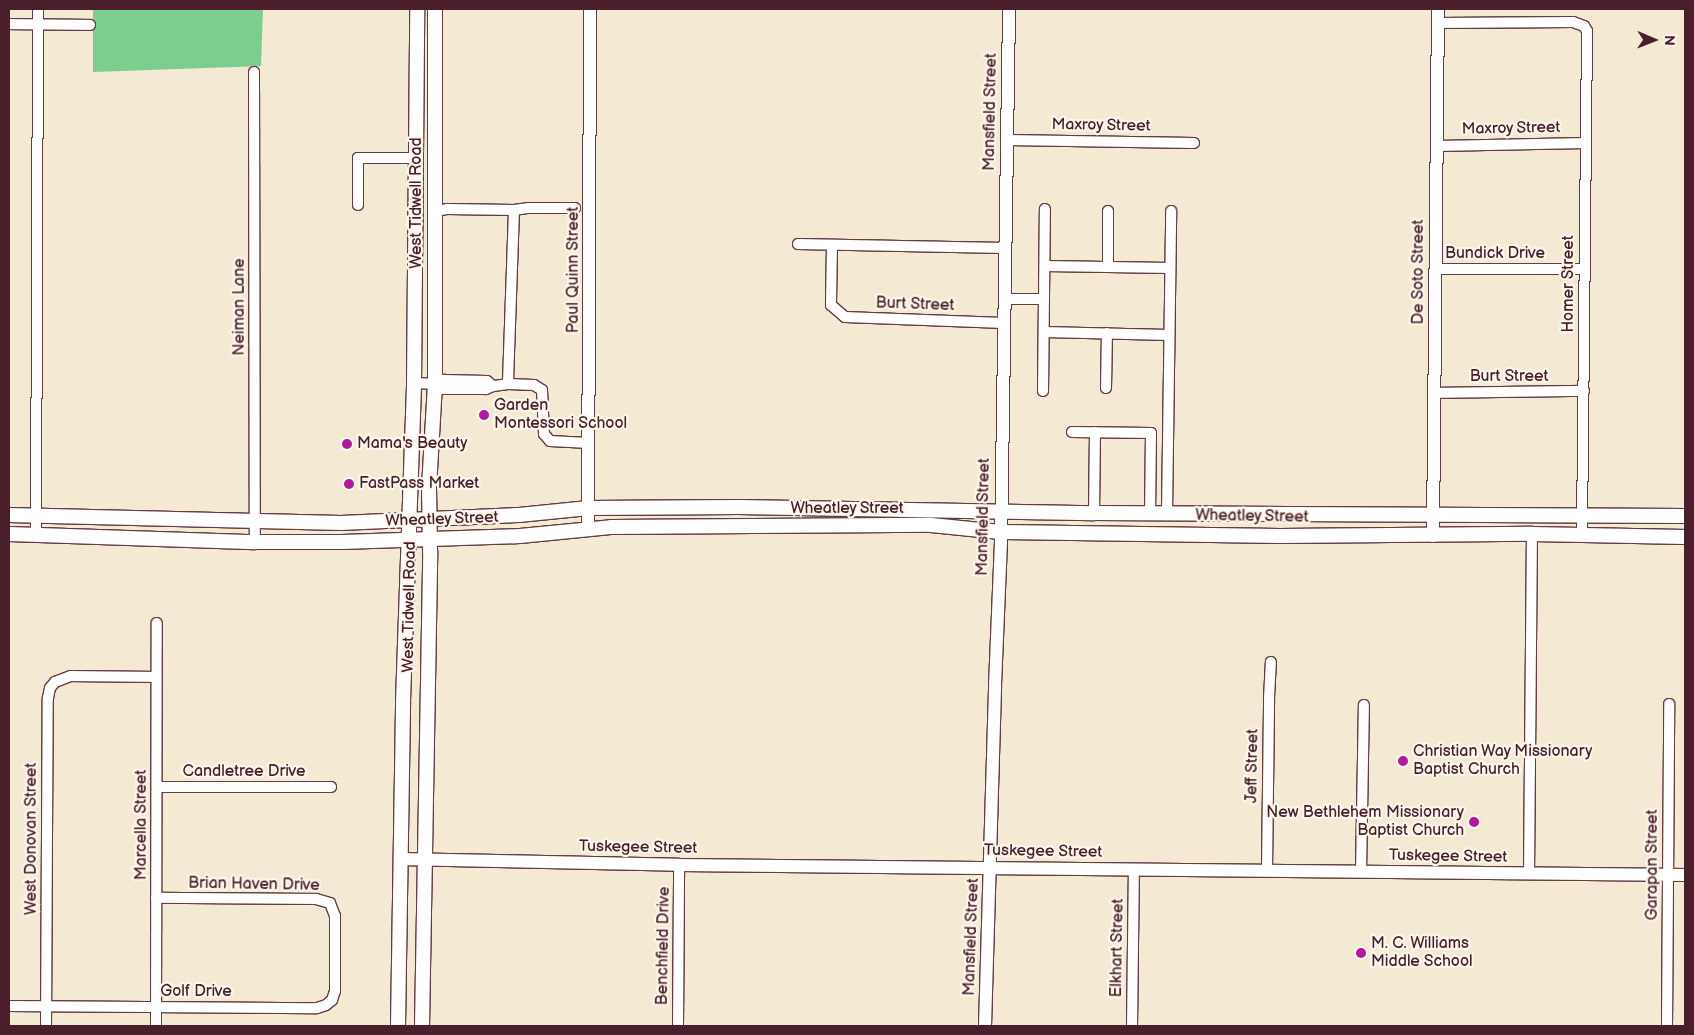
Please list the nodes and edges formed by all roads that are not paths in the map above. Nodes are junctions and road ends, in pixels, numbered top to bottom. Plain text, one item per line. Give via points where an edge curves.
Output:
1 (38, 9) edge
2 (416, 9) edge
3 (435, 9) edge
4 (590, 9) edge
5 (1009, 9) edge
6 (1438, 9) edge
7 (1438, 23) junction
8 (9, 24) edge
9 (38, 24) junction
10 (90, 25) dead end
11 (254, 72) dead end
12 (434, 106) junction
13 (416, 107) junction
14 (1007, 140) junction
15 (1194, 142) dead end
16 (1586, 143) junction
17 (1436, 146) junction
18 (416, 158) junction
19 (358, 205) dead end
20 (575, 208) dead end
21 (1045, 209) dead end
22 (441, 210) junction
23 (514, 210) junction
24 (1108, 211) dead end
25 (1171, 211) dead end
26 (798, 244) dead end
27 (832, 245) junction
28 (1005, 248) junction
29 (1045, 266) junction
30 (1108, 267) junction
31 (1170, 268) junction
32 (1436, 269) junction
33 (1584, 269) junction
34 (1004, 299) junction
35 (1044, 299) junction
36 (1004, 323) junction
37 (1044, 332) junction
38 (1107, 333) junction
39 (1169, 335) junction
40 (414, 383) junction
41 (437, 384) junction
42 (508, 384) junction
43 (1106, 388) dead end
44 (1043, 391) dead end
45 (1584, 391) junction
46 (1434, 392) junction
47 (1072, 432) dead end
48 (1095, 432) junction
49 (589, 443) junction
50 (727, 507) junction
51 (589, 508) junction
52 (864, 508) junction
53 (1002, 512) junction
54 (1094, 513) junction
55 (1150, 513) junction
56 (1290, 513) junction
57 (1167, 514) junction
58 (1433, 514) junction
59 (9, 515) edge
60 (1583, 515) junction
61 (36, 516) junction
62 (1685, 516) edge
63 (429, 518) junction
64 (409, 519) junction
65 (256, 522) junction
66 (727, 526) junction
67 (864, 527) junction
68 (588, 530) junction
69 (1001, 532) junction
70 (1150, 533) junction
71 (9, 534) edge
72 (36, 534) junction
73 (1532, 534) junction
74 (1290, 535) junction
75 (1433, 536) junction
76 (1582, 536) junction
77 (1685, 537) edge
78 (408, 538) junction
79 (429, 538) junction
80 (255, 542) junction
81 (157, 624) dead end
82 (1272, 662) dead end
83 (156, 677) junction
84 (426, 700) junction
85 (403, 701) junction
86 (1669, 704) dead end
87 (1364, 705) dead end
88 (157, 787) junction
89 (332, 787) dead end
90 (400, 859) junction
91 (423, 860) junction
92 (679, 865) junction
93 (990, 868) junction
94 (1134, 870) junction
95 (1267, 870) junction
96 (1361, 872) junction
97 (1529, 874) junction
98 (1668, 875) junction
99 (1685, 875) edge
100 (156, 898) junction
101 (335, 952) joint
102 (398, 986) junction
103 (423, 986) junction
104 (9, 1006) edge
105 (46, 1006) junction
106 (156, 1006) junction
107 (46, 1026) edge
108 (156, 1026) edge
109 (398, 1026) edge
110 (422, 1026) edge
111 (678, 1026) edge
112 (985, 1026) edge
113 (1132, 1026) edge
114 (1667, 1026) edge

1 - 9 street
2 - 13 main road, West Tidwell Road
3 - 12 main road, West Tidwell Road
4 - 49 street, Paul Quinn Street
5 - 14 street, Mansfield Street
6 - 7 street, De Soto Street
7 - 16 street, Homer Street via 1573,22 1584,26 1587,33
7 - 17 street, De Soto Street
8 - 9 street
9 - 10 street
9 - 61 street
11 - 65 street, Neiman Lane
12 - 13 main road
12 - 22 main road, West Tidwell Road
13 - 18 main road, West Tidwell Road
14 - 15 street, Maxroy Street
14 - 28 street, Mansfield Street
16 - 17 street, Maxroy Street
16 - 33 street, Homer Street
17 - 32 street, De Soto Street
18 - 19 street via 358,158
18 - 40 main road, West Tidwell Road
20 - 23 street
21 - 29 street
22 - 23 street
22 - 41 main road, West Tidwell Road
23 - 42 street
24 - 30 street
25 - 31 street
26 - 27 street
27 - 28 street
27 - 36 street, Burt Street via 831,305 845,317
28 - 34 street, Mansfield Street
29 - 30 street
29 - 35 street
30 - 31 street
31 - 39 street
32 - 33 street, Bundick Drive
32 - 46 street, De Soto Street
33 - 45 street, Homer Street
34 - 35 street
34 - 36 street, Mansfield Street
35 - 37 street
36 - 53 street, Mansfield Street
37 - 38 street
37 - 44 street
38 - 39 street
38 - 43 street
39 - 57 street
40 - 41 street
40 - 64 main road, West Tidwell Road
41 - 42 street via 442,389 486,389
41 - 63 main road, West Tidwell Road
42 - 49 street via 534,385 542,390 544,434 550,441
45 - 46 street, Burt Street
45 - 60 street, Homer Street
46 - 58 street, De Soto Street
47 - 48 street
48 - 54 street
48 - 55 street via 1151,433
49 - 51 street, Paul Quinn Street
50 - 51 main road, Wheatley Street
50 - 52 main road, Wheatley Street
50 - 66 main road
51 - 63 main road, Wheatley Street via 519,515
51 - 68 street, Paul Quinn Street
52 - 53 main road, Wheatley Street
52 - 67 main road
53 - 54 main road, Wheatley Street
53 - 69 street, Mansfield Street
54 - 55 main road, Wheatley Street
55 - 57 main road, Wheatley Street
55 - 70 main road
56 - 57 main road, Wheatley Street
56 - 58 main road, Wheatley Street
56 - 74 main road
58 - 60 main road, Wheatley Street
58 - 75 street, De Soto Street
59 - 61 main road, Wheatley Street
60 - 62 main road, Wheatley Street
60 - 76 street, Homer Street
61 - 65 main road, Wheatley Street
61 - 72 street
63 - 64 main road, Wheatley Street
63 - 79 main road, West Tidwell Road
64 - 65 main road, Wheatley Street via 341,523
64 - 78 main road, West Tidwell Road
65 - 80 street, Neiman Lane
66 - 67 main road, Wheatley Street
66 - 68 main road, Wheatley Street
67 - 69 main road, Wheatley Street via 931,525
68 - 79 main road, Wheatley Street via 520,536
69 - 70 main road, Wheatley Street
69 - 93 street, Mansfield Street
70 - 74 main road, Wheatley Street
71 - 72 main road, Wheatley Street
72 - 80 main road, Wheatley Street
73 - 75 main road, Wheatley Street
73 - 76 main road, Wheatley Street
73 - 97 street
74 - 75 main road, Wheatley Street
76 - 77 main road, Wheatley Street
78 - 79 main road, Wheatley Street
78 - 80 main road, Wheatley Street
78 - 85 main road, West Tidwell Road
79 - 84 main road, West Tidwell Road
81 - 83 street, Marcella Street
82 - 95 street, Jeff Street
83 - 88 street, Marcella Street
83 - 105 street, West Donovan Street via 81,676 62,678 50,688
84 - 85 main road
84 - 91 main road, West Tidwell Road
85 - 90 main road, West Tidwell Road
86 - 98 street, Garapan Street
87 - 96 street
88 - 89 street, Candletree Drive
88 - 100 street, Marcella Street
90 - 91 street, Tuskegee Street
90 - 102 main road, West Tidwell Road
91 - 92 street, Tuskegee Street
91 - 103 main road, West Tidwell Road
92 - 93 street, Tuskegee Street
92 - 111 street, Benchfield Drive
93 - 94 street, Tuskegee Street
93 - 112 street, Mansfield Street
94 - 95 street, Tuskegee Street
94 - 113 street, Elkhart Street
95 - 96 street, Tuskegee Street
96 - 97 street, Tuskegee Street
97 - 98 street, Tuskegee Street
98 - 99 street, Tuskegee Street
98 - 114 street, Garapan Street
100 - 101 street, Brian Haven Drive via 324,900 334,908
100 - 106 street, Marcella Street
101 - 106 street, Golf Drive via 335,991 332,1000 317,1008
102 - 103 main road
102 - 109 main road, West Tidwell Road
103 - 110 main road, West Tidwell Road
104 - 105 street, Golf Drive
105 - 106 street, Golf Drive
105 - 107 street, West Donovan Street
106 - 108 street, Marcella Street

